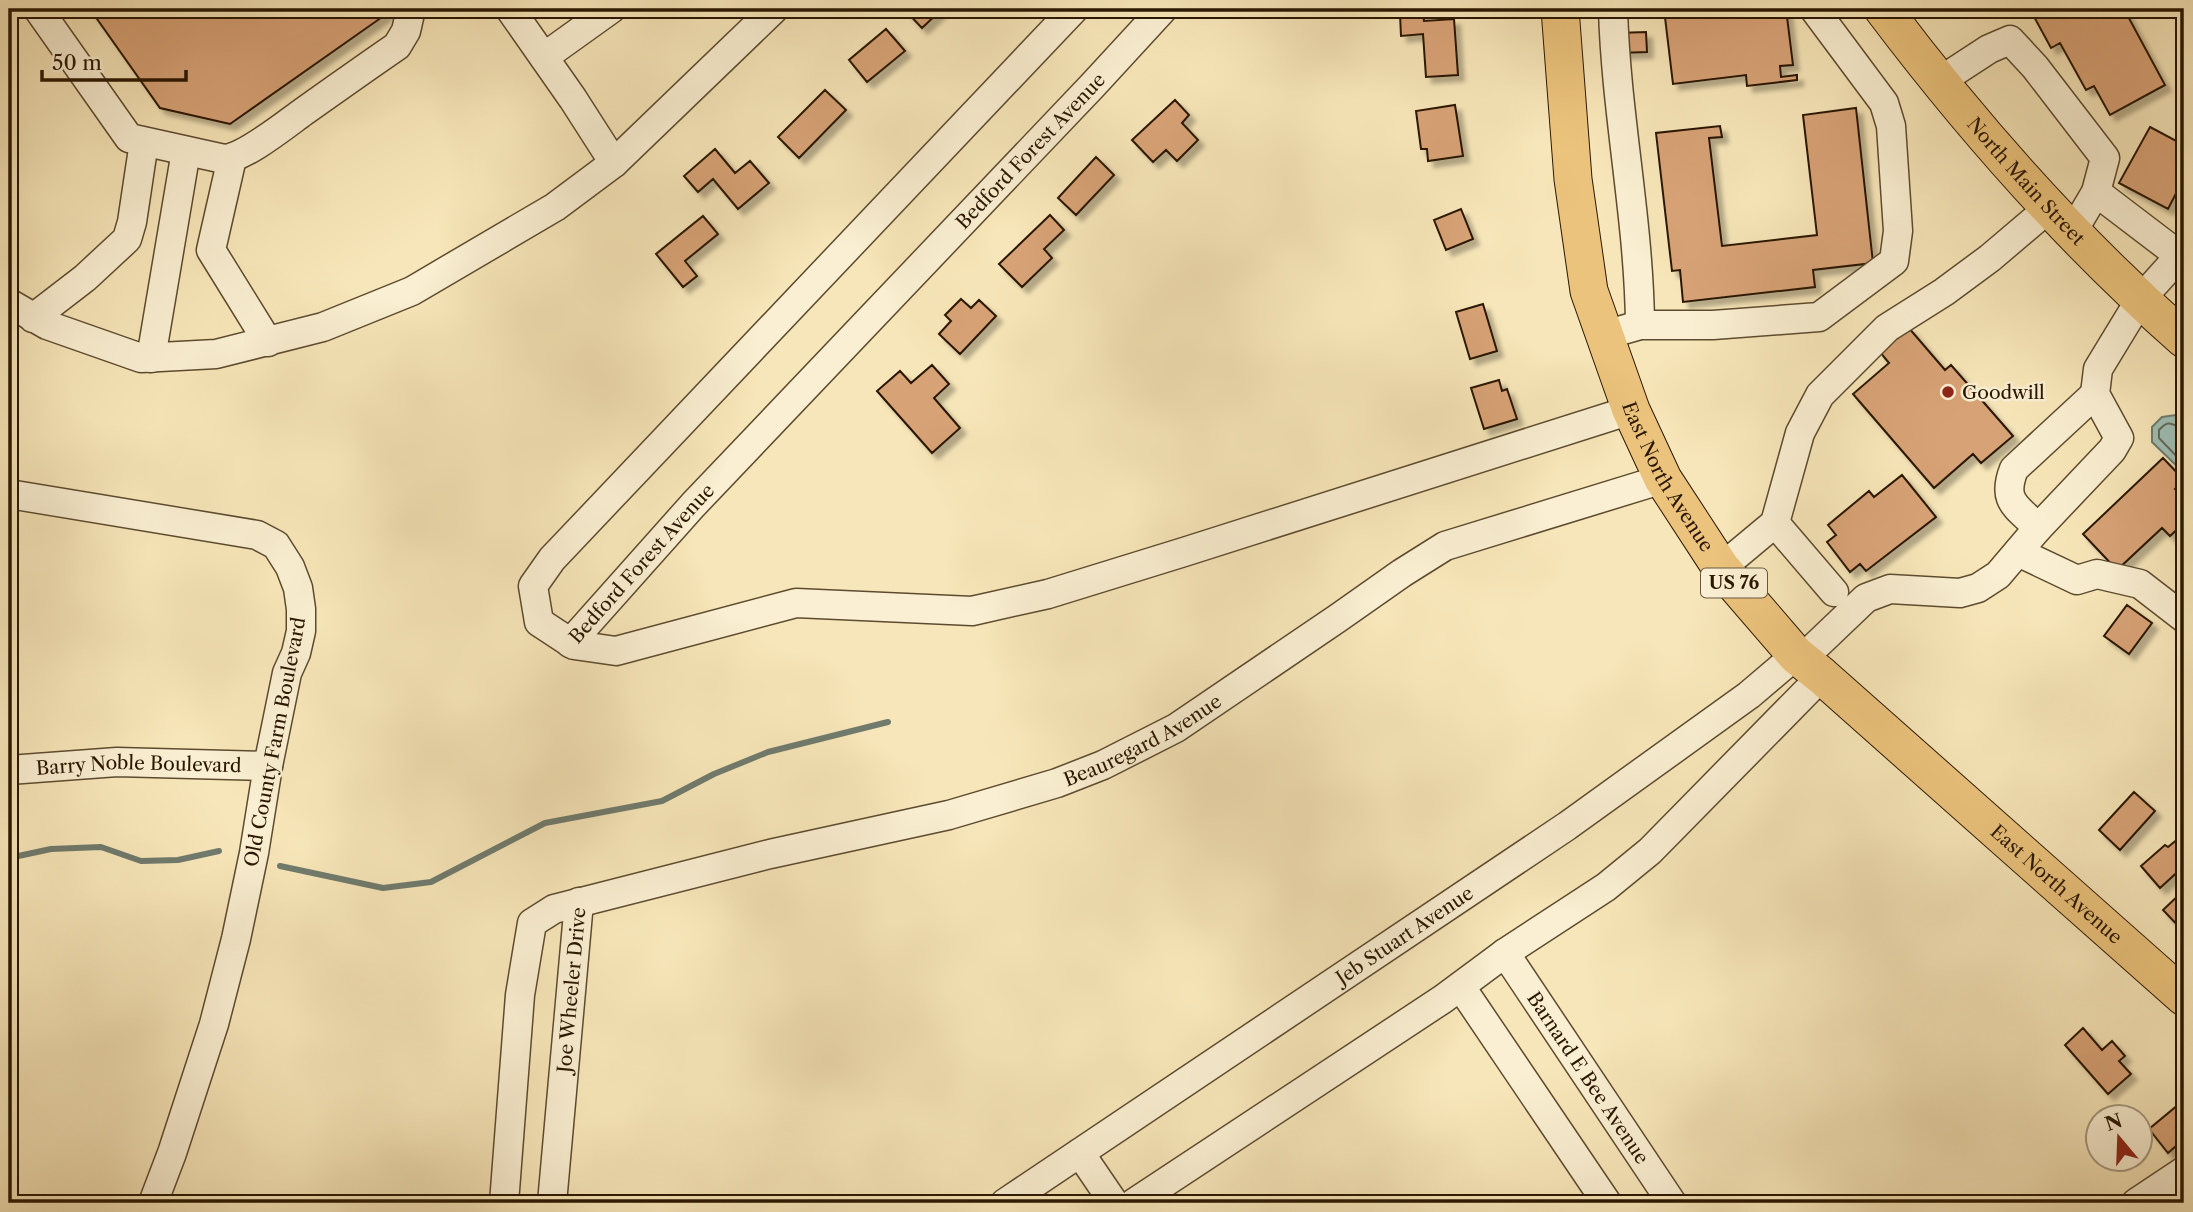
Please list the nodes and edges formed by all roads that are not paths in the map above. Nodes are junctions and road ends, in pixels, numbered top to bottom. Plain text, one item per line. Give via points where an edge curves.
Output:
1 (38, 9) edge
2 (411, 9) edge
3 (510, 9) edge
4 (611, 9) edge
5 (774, 9) edge
6 (1074, 9) edge
7 (1163, 9) edge
8 (1560, 9) edge
9 (1613, 9) edge
10 (1814, 9) edge
11 (1883, 9) edge
12 (1627, 32) edge
13 (544, 57) junction
14 (1940, 81) junction
15 (1618, 86) junction
16 (144, 142) junction
17 (186, 151) junction
18 (232, 158) junction
19 (614, 163) junction
20 (2096, 192) junction
21 (2062, 219) junction
22 (2182, 253) edge
23 (2140, 300) junction
24 (9, 303) edge
25 (33, 318) junction
26 (1640, 325) junction
27 (1605, 335) junction
28 (2184, 340) edge
29 (268, 342) junction
30 (151, 358) junction
31 (2095, 394) junction
32 (1631, 410) junction
33 (1663, 480) junction
34 (9, 494) edge
35 (1775, 523) junction
36 (2038, 528) junction
37 (2018, 552) junction
38 (1721, 568) junction
39 (1834, 592) dead end
40 (2184, 618) edge
41 (570, 643) junction
42 (1806, 664) junction
43 (268, 766) junction
44 (9, 770) edge
45 (579, 902) junction
46 (1505, 953) junction
47 (1461, 987) junction
48 (2181, 987) edge
49 (1080, 1153) junction
50 (2184, 1171) edge
51 (153, 1203) edge
52 (504, 1203) edge
53 (552, 1203) edge
54 (1005, 1203) edge
55 (1114, 1203) edge
56 (1134, 1203) edge
57 (1607, 1203) edge
58 (1672, 1203) edge
59 (2136, 1203) edge

1 - 16 street via 118,125 130,138
2 - 18 street via 397,46
3 - 13 street
4 - 13 street
5 - 19 street
6 - 41 street, Bedford Forest Avenue via 552,559 533,586 539,622
7 - 41 street, Bedford Forest Avenue via 702,495
8 - 27 main road, East North Avenue / US 76 via 1573,179 1590,292
9 - 15 street
10 - 26 street via 1884,103 1891,127 1898,231 1894,261 1819,317
11 - 14 main road, North Main Street
12 - 15 street
13 - 19 street
14 - 20 street via 2010,40 2105,158
14 - 21 main road, North Main Street
15 - 26 street via 1640,283
16 - 17 street
16 - 25 street via 127,239
17 - 18 street
17 - 30 street
18 - 29 street via 211,250
19 - 29 street via 555,207 412,291 323,327
20 - 21 street
20 - 22 street
21 - 23 main road, North Main Street
21 - 35 street via 1990,258 1887,328 1820,395 1800,433
22 - 23 street
23 - 28 main road, North Main Street
23 - 31 street via 2098,369
24 - 25 street
25 - 30 street
26 - 27 street
27 - 32 main road, East North Avenue / US 76
29 - 30 street via 216,354
31 - 36 street via 2119,438
31 - 36 street via 2014,470 2008,484 2010,498
32 - 33 main road, East North Avenue / US 76
32 - 41 street via 1048,594 972,611 796,603 616,651
33 - 38 main road, East North Avenue / US 76
33 - 45 street, Beauregard Avenue via 1445,546 1176,728 1058,783 949,815
34 - 43 street, Old County Farm Boulevard via 257,534 276,545 298,587 301,631 287,673
35 - 38 street
35 - 39 street
36 - 37 street
37 - 40 street via 2077,580 2097,574 2140,584
37 - 42 street via 1998,575 1978,588 1960,593 1890,589 1866,598
38 - 42 main road, East North Avenue / US 76
42 - 46 street via 1650,851 1606,887
42 - 48 main road, East North Avenue / US 76
42 - 49 street, Jeb Stuart Avenue via 1749,695 1567,826
43 - 44 street, Barry Noble Boulevard via 117,762
43 - 51 street, Old County Farm Boulevard via 254,853 214,1024
45 - 52 street, Joe Wheeler Drive via 554,909 532,923 520,995
45 - 53 street, Joe Wheeler Drive
46 - 47 street
46 - 58 street, Barnard E Bee Avenue
47 - 56 street
47 - 57 street
49 - 54 street, Jeb Stuart Avenue
49 - 55 street
50 - 59 street

